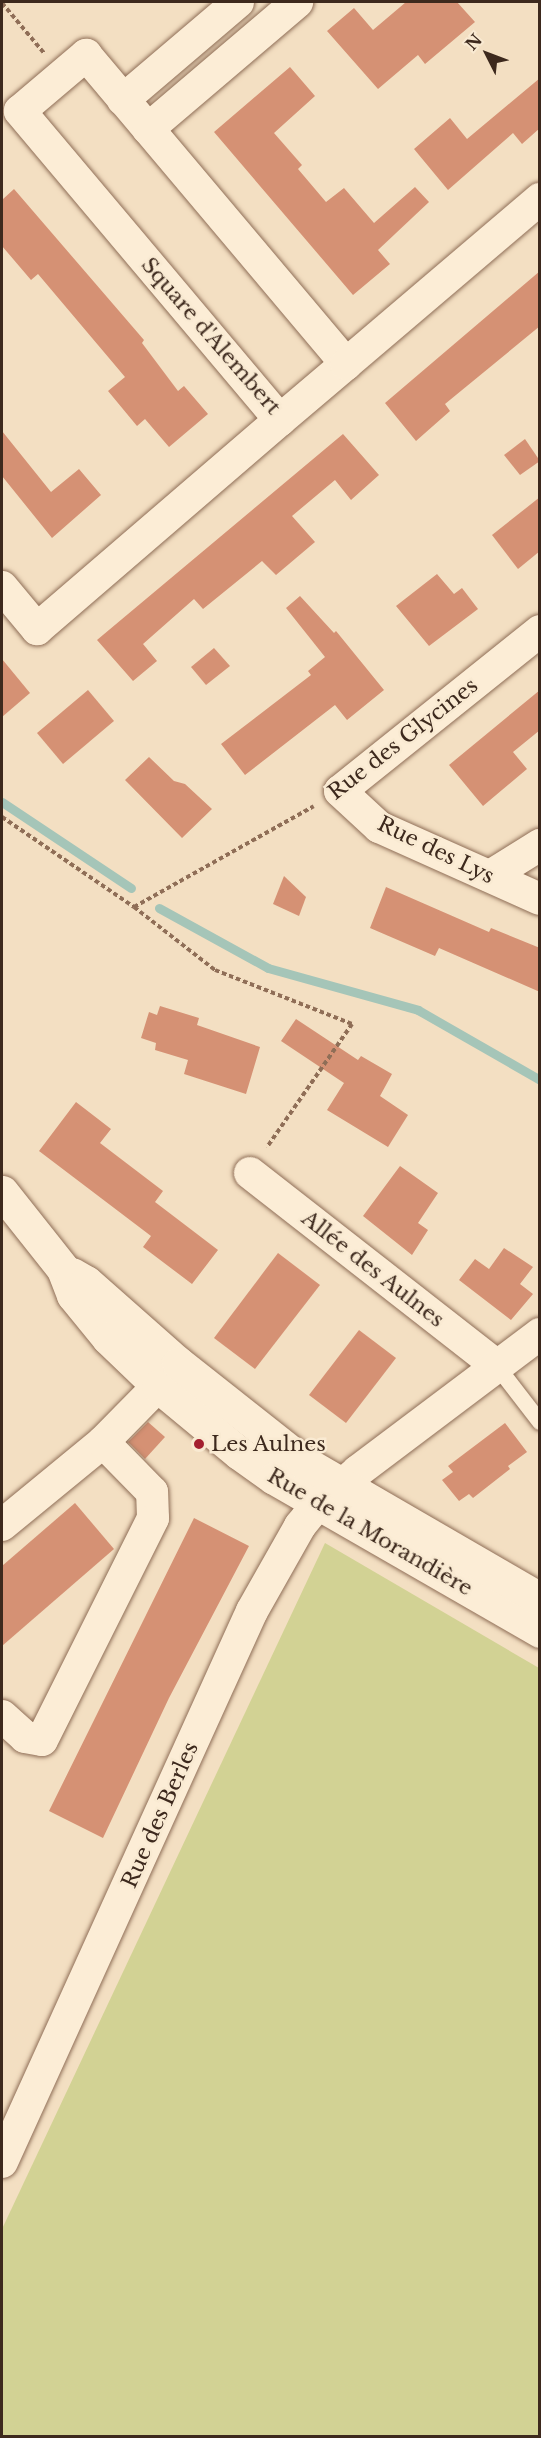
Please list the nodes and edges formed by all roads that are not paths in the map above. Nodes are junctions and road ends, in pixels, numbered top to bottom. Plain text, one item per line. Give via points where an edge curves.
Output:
1 (238, 2) edge
2 (297, 2) edge
3 (123, 100) junction
4 (11, 119) edge
5 (148, 129) junction
6 (540, 199) edge
7 (346, 364) junction
8 (280, 420) junction
9 (2, 587) edge
10 (540, 632) edge
11 (340, 791) joint
12 (540, 845) edge
13 (490, 876) junction
14 (540, 899) edge
15 (250, 1173) road end
16 (2, 1192) edge
17 (63, 1269) junction
18 (540, 1334) edge
19 (496, 1365) junction
20 (158, 1386) junction
21 (540, 1422) edge
22 (103, 1442) junction
23 (331, 1494) junction
24 (2, 1525) edge
25 (540, 1599) edge
26 (540, 1630) edge
27 (2, 1716) edge
28 (2, 2162) edge

1 - 3 street
2 - 5 street
3 - 4 street, Square d'Alembert via 86,55
3 - 5 street, Square d'Alembert
4 - 8 street, Square d'Alembert
5 - 7 street, Square d'Alembert
6 - 7 street
7 - 8 street, Square d'Alembert
8 - 9 street via 37,629
10 - 11 street, Rue des Glycines
11 - 13 street, Rue des Lys via 379,827
12 - 13 street
13 - 14 street, Rue des Lys
15 - 19 street, Allée des Aulnes
16 - 17 street, Rue de la Morandière
17 - 20 street, Rue de la Morandière via 73,1295 108,1338
17 - 23 street, Rue de la Morandière via 86,1282 302,1461
18 - 19 street
19 - 21 lane
19 - 23 street
20 - 22 street
20 - 23 street, Rue de la Morandière via 274,1478
22 - 24 street
22 - 27 street via 152,1492 153,1518 42,1740 25,1737
23 - 25 street, Rue de la Morandière
23 - 26 street, Rue de la Morandière
23 - 28 street, Rue des Berles via 300,1526 252,1611

